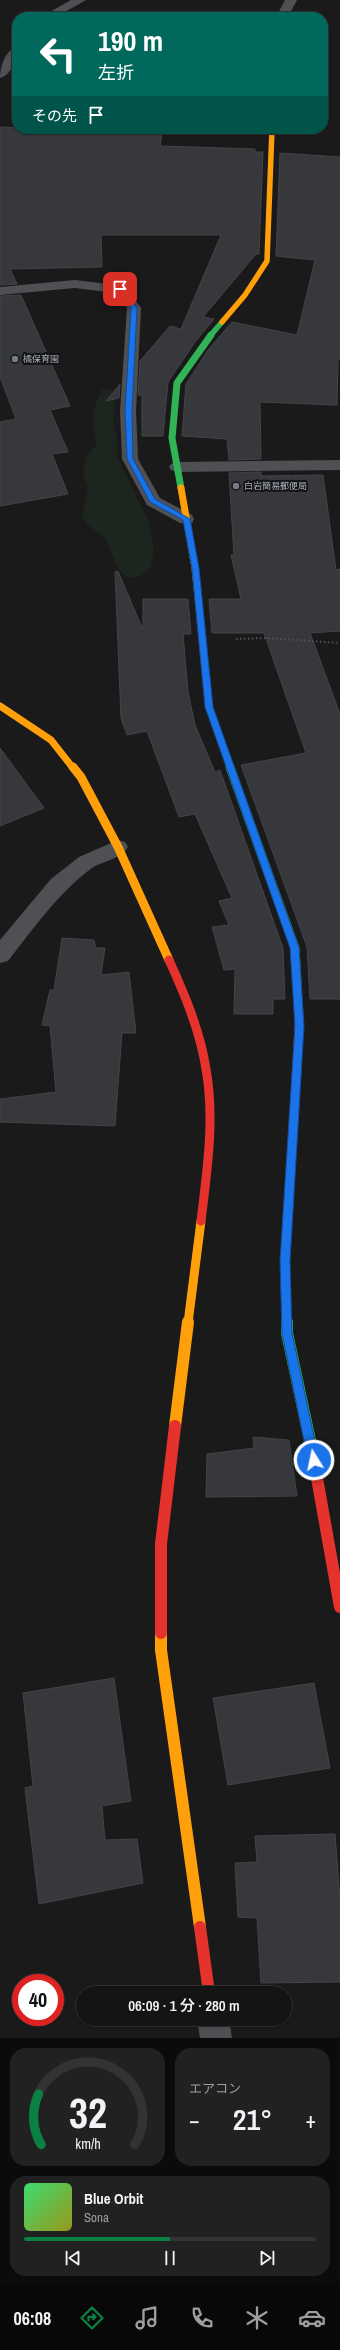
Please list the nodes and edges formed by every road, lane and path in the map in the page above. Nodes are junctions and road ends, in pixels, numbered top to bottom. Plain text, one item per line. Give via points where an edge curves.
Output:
1 (80, 0) edge
2 (291, 0) edge
3 (57, 12) edge
4 (285, 12) edge
5 (12, 57) edge
6 (0, 74) edge
7 (272, 134) edge
8 (0, 291) edge
9 (340, 465) edge
10 (177, 467) junction
11 (186, 519) junction
12 (202, 640) junction
13 (340, 643) edge
14 (0, 706) edge
15 (118, 847) junction
16 (0, 955) edge
17 (340, 1607) edge
18 (208, 1986) edge
19 (214, 2026) edge
20 (216, 2038) edge

1 - 3 street
2 - 4 street
5 - 6 street
7 - 10 street via 272,191 267,261 245,295 200,346 177,383 172,438
8 - 11 street via 75,284 120,289 134,308 128,411 130,459 153,501
9 - 10 street
10 - 11 street
11 - 12 street via 195,568
12 - 13 path via 266,638
12 - 17 street via 209,707 295,948 299,1026 285,1261 287,1333 306,1415
14 - 15 street via 51,740 81,777
15 - 16 street via 86,862 58,884
15 - 18 street via 183,992 202,1049 208,1085 210,1118 202,1210 161,1544 161,1650
19 - 20 street

